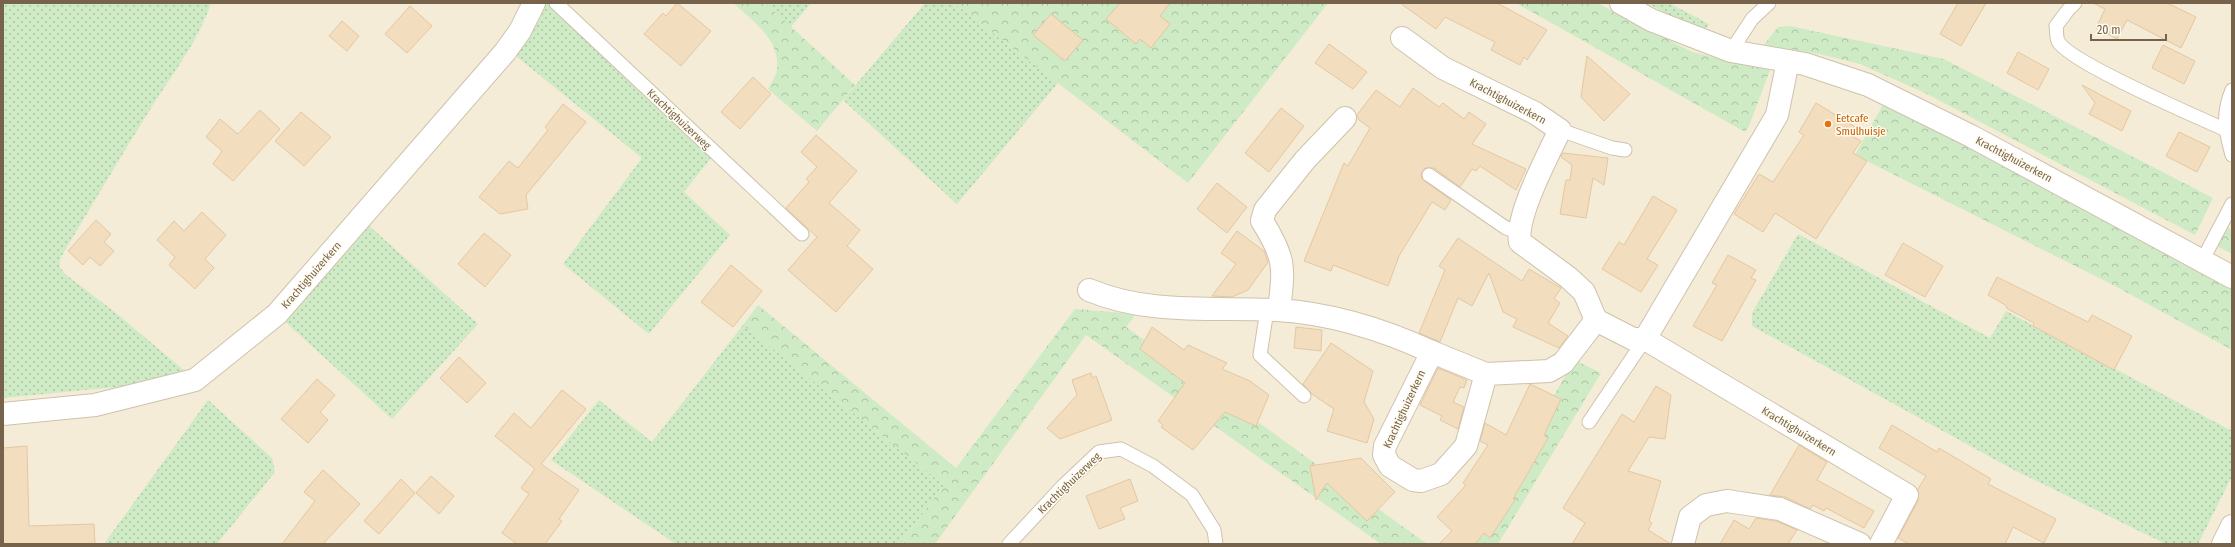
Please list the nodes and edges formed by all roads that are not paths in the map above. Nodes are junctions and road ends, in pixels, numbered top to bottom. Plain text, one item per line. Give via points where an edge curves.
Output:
1 (534, 3) edge
2 (556, 3) edge
3 (1621, 3) edge
4 (1769, 3) edge
5 (2075, 3) edge
6 (1402, 38) dead end
7 (1731, 51) junction
8 (1788, 61) junction
9 (2232, 90) edge
10 (1345, 118) dead end
11 (1560, 130) junction
12 (2226, 130) junction
13 (1625, 150) dead end
14 (2232, 155) edge
15 (1429, 174) dead end
16 (2232, 204) edge
17 (1518, 232) junction
18 (802, 234) dead end
19 (2202, 261) junction
20 (2232, 277) edge
21 (1089, 290) dead end
22 (1273, 310) junction
23 (1596, 320) junction
24 (1645, 339) junction
25 (1432, 352) junction
26 (1486, 374) junction
27 (1304, 396) dead end
28 (3, 414) edge
29 (1589, 422) dead end
30 (2232, 526) edge
31 (1009, 544) edge
32 (1216, 544) edge
33 (1683, 544) edge
34 (1860, 544) edge
35 (1881, 544) edge
36 (2223, 544) edge

1 - 28 street, Krachtighuizerkern via 520,31 505,52 277,314 195,380 95,406
2 - 18 lane, Krachtighuizerweg
3 - 7 street, Krachtighuizerkern via 1651,20
4 - 7 lane via 1752,19
5 - 12 lane via 2056,26 2058,42 2071,54 2120,81
6 - 11 street, Krachtighuizerkern via 1443,68 1535,113
7 - 8 street, Krachtighuizerkern
8 - 19 street, Krachtighuizerkern via 1805,64 1868,85 1971,136
8 - 24 street via 1777,115
9 - 12 lane via 2225,106
10 - 22 street via 1305,160 1265,210 1262,221 1277,244 1284,271
11 - 13 lane
11 - 17 street via 1537,178
12 - 14 lane
15 - 17 lane via 1506,228
16 - 19 lane
17 - 23 street via 1520,242 1584,292
19 - 20 street, Krachtighuizerkern
21 - 22 street via 1121,302 1165,307
22 - 25 street via 1362,325 1400,337
22 - 27 lane via 1260,355
23 - 24 street, Krachtighuizerkern via 1633,340
23 - 26 street via 1563,363 1549,370
24 - 29 lane
24 - 35 street, Krachtighuizerkern via 1907,495
25 - 26 street
25 - 26 street, Krachtighuizerkern via 1385,446 1384,455 1390,466 1413,480 1421,481 1441,474 1466,446
30 - 36 street
31 - 32 lane, Krachtighuizerweg via 1099,452 1121,449 1153,466 1192,495 1214,530
33 - 34 street via 1690,517 1706,505 1727,501 1780,509

